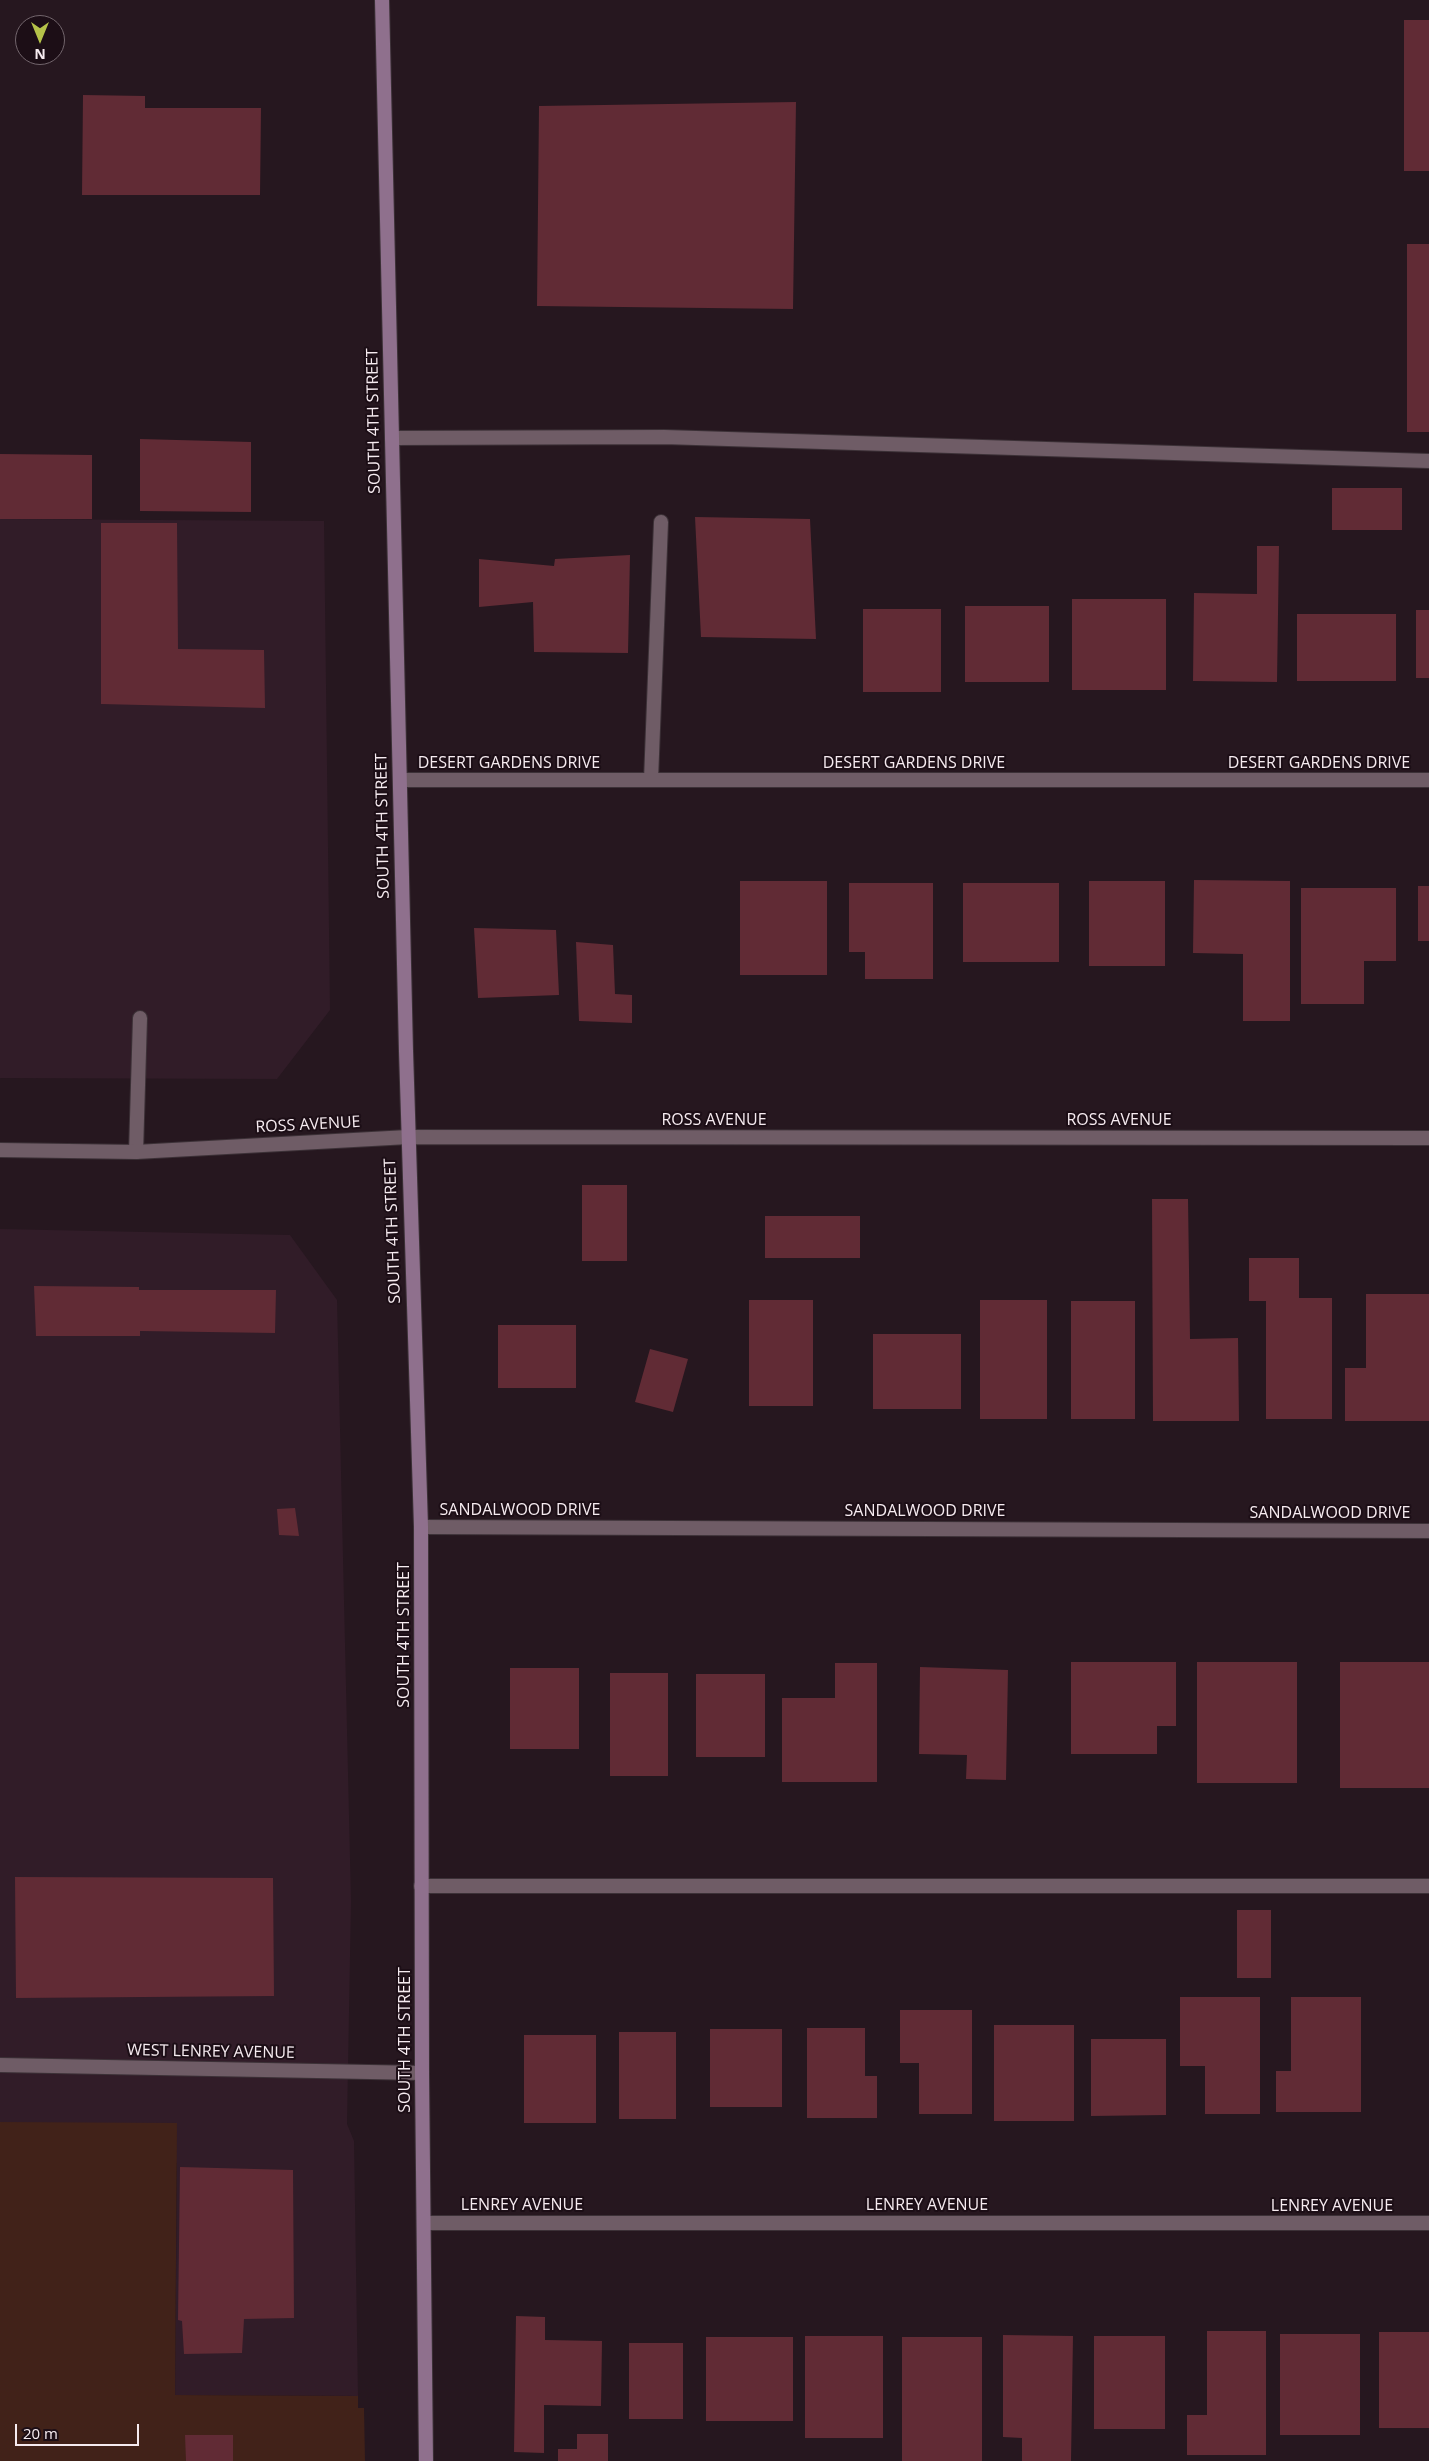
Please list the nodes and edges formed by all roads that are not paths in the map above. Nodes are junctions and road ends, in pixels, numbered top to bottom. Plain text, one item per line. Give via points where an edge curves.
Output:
1 (382, 0) edge
2 (392, 438) junction
3 (1429, 461) edge
4 (661, 522) dead end
5 (400, 780) junction
6 (651, 780) junction
7 (1429, 780) edge
8 (140, 1018) dead end
9 (408, 1137) junction
10 (1429, 1138) edge
11 (0, 1150) edge
12 (136, 1152) junction
13 (421, 1527) junction
14 (1429, 1531) edge
15 (421, 1886) junction
16 (1429, 1886) edge
17 (0, 2065) edge
18 (422, 2073) junction
19 (425, 2223) junction
20 (1429, 2223) edge
21 (426, 2461) edge

1 - 2 main road, SOUTH 4TH STREET
2 - 3 street via 664,437
2 - 5 main road, SOUTH 4TH STREET
4 - 6 street
5 - 6 street, DESERT GARDENS DRIVE
5 - 9 main road, SOUTH 4TH STREET
6 - 7 street, DESERT GARDENS DRIVE
8 - 12 street
9 - 10 street, ROSS AVENUE
9 - 12 street, ROSS AVENUE
9 - 13 main road, SOUTH 4TH STREET
11 - 12 street, ROSS AVENUE
13 - 14 street, SANDALWOOD DRIVE
13 - 15 main road, SOUTH 4TH STREET
15 - 16 street
15 - 18 main road, SOUTH 4TH STREET
17 - 18 street, WEST LENREY AVENUE
18 - 19 main road, SOUTH 4TH STREET
19 - 20 street, LENREY AVENUE
19 - 21 main road, SOUTH 4TH STREET

